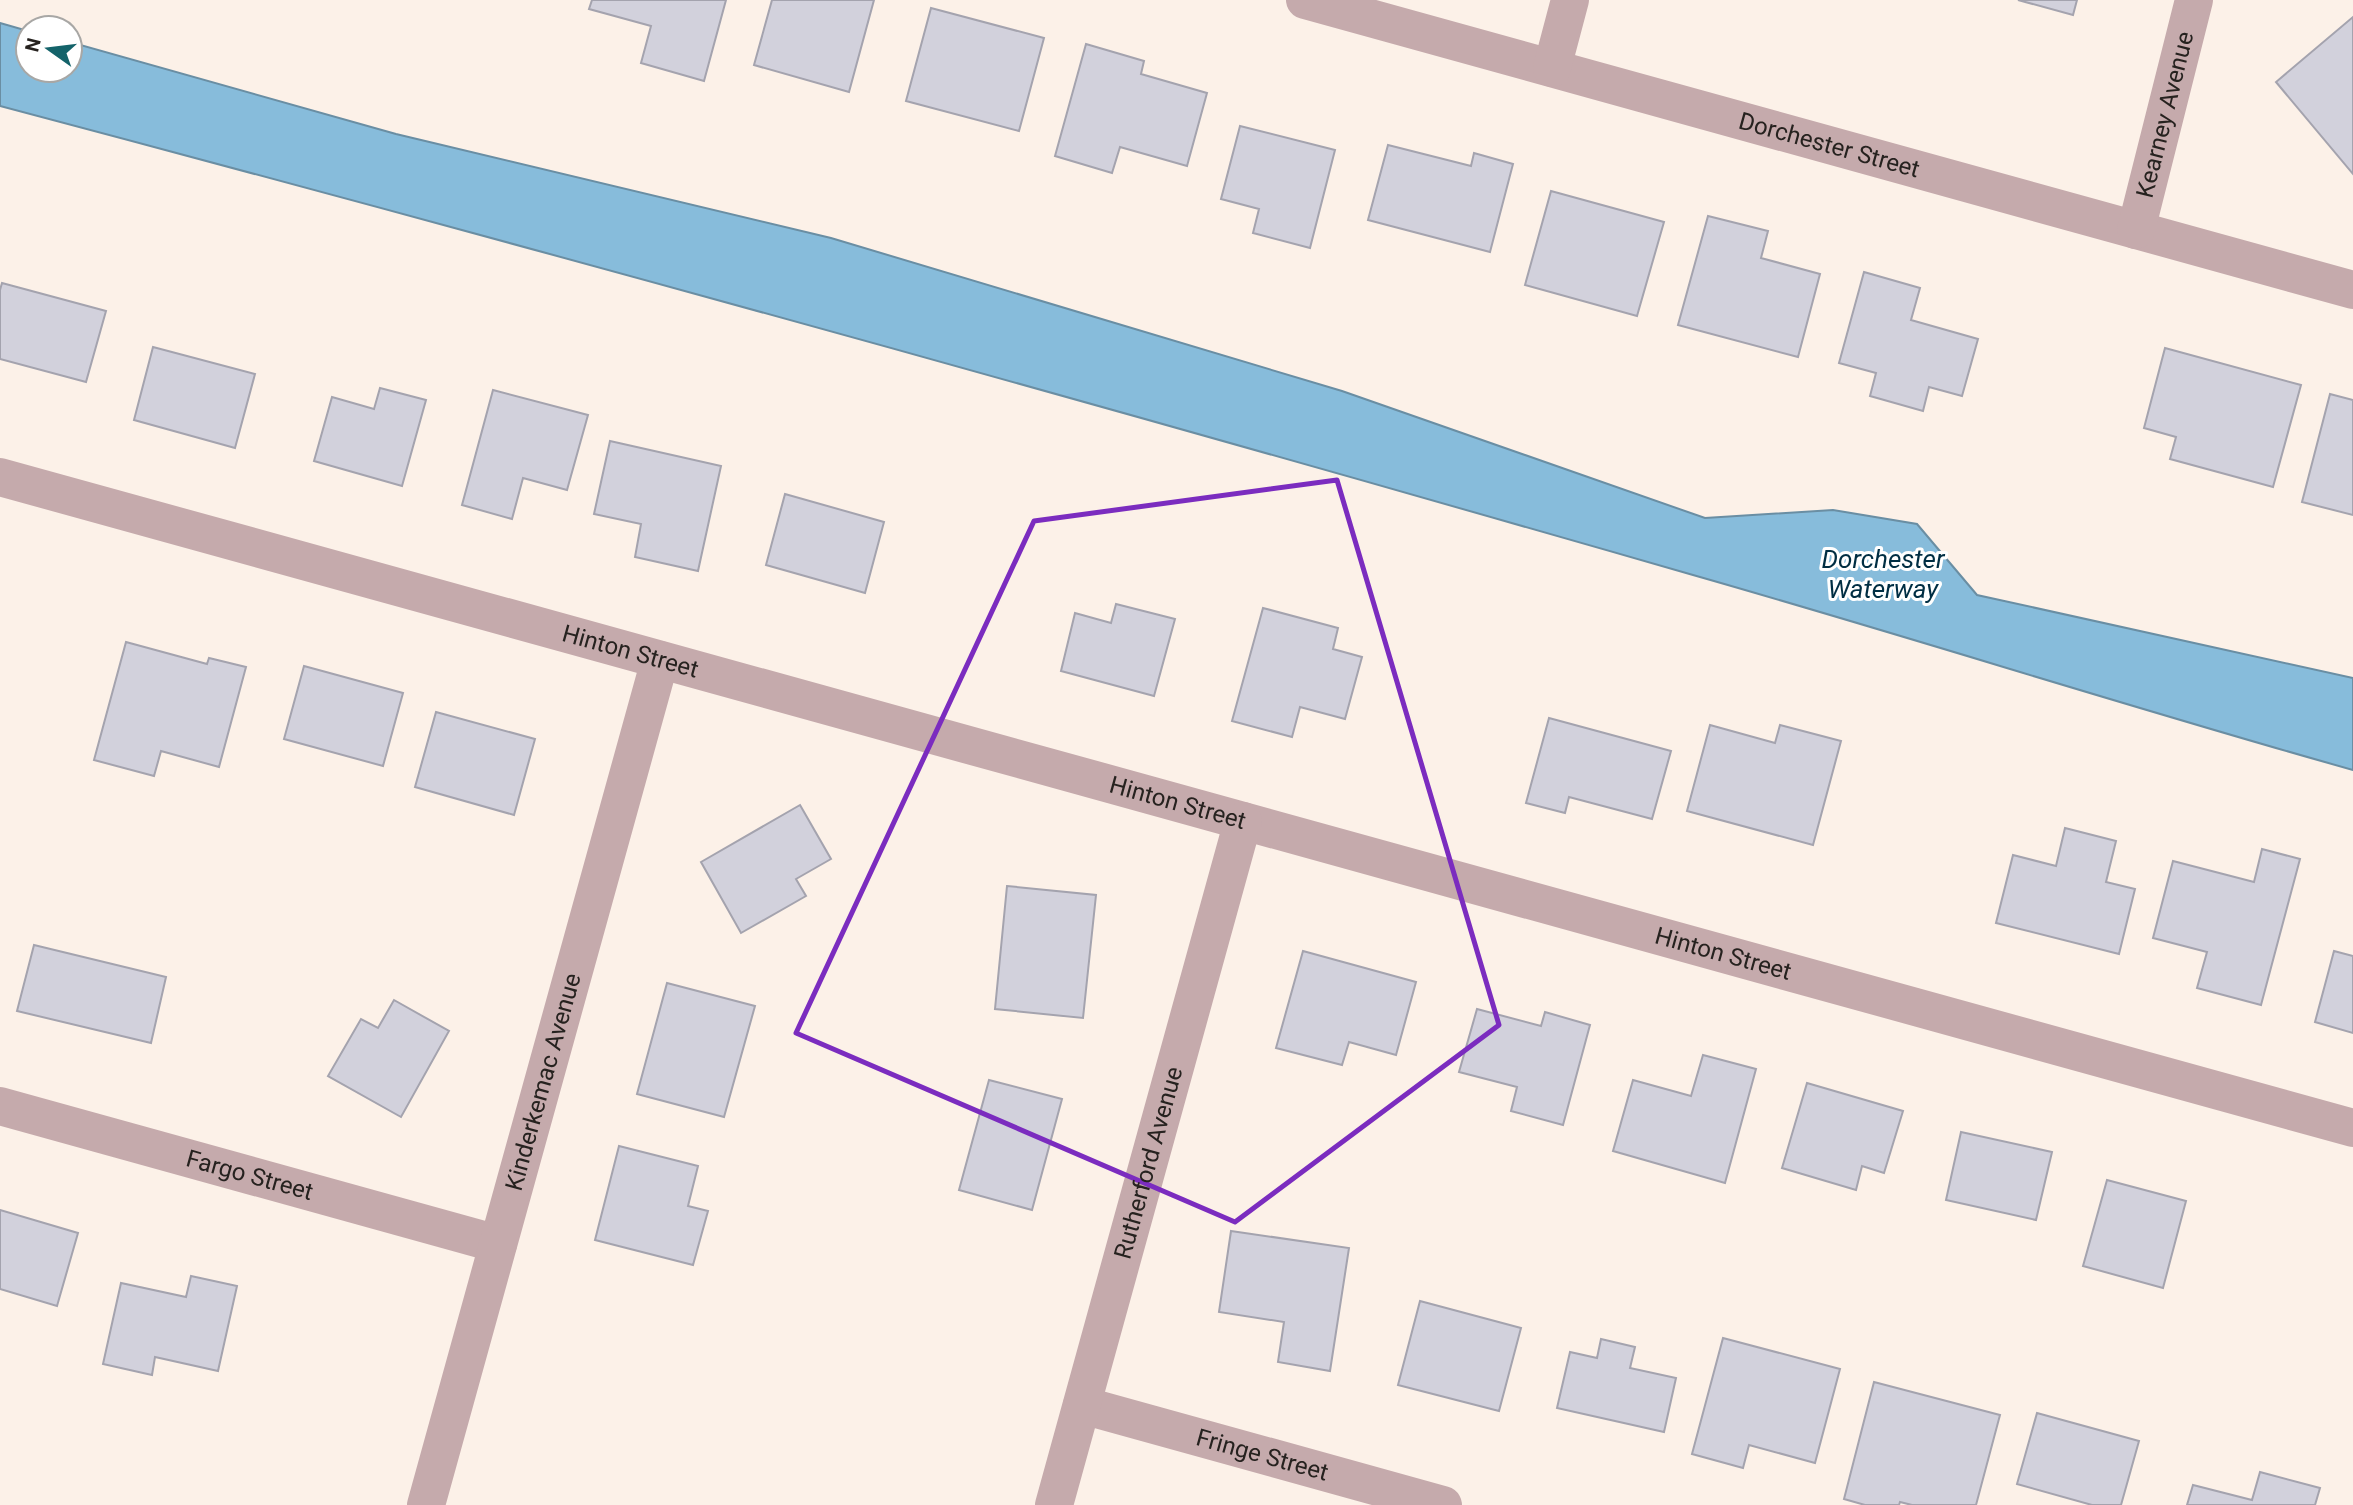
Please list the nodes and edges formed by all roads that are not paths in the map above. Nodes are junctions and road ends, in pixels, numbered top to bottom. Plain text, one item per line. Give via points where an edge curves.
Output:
1 (1305, 0) edge
2 (1570, 0) edge
3 (2194, 0) edge
4 (1552, 68) junction
5 (2136, 230) junction
6 (2353, 290) edge
7 (0, 477) edge
8 (660, 660) junction
9 (1243, 821) junction
10 (0, 1106) edge
11 (2353, 1128) edge
12 (498, 1244) junction
13 (1082, 1405) junction
14 (426, 1505) edge
15 (1054, 1505) edge
16 (1444, 1505) edge

1 - 4 street, Dorchester Street
2 - 4 street
3 - 5 street, Kearney Avenue
4 - 5 street, Dorchester Street
5 - 6 street, Dorchester Street
7 - 8 street, Hinton Street
8 - 9 street, Hinton Street
8 - 12 street, Kinderkemac Avenue
9 - 11 street, Hinton Street
9 - 13 street, Rutherford Avenue
10 - 12 street, Fargo Street
12 - 14 street, Kinderkemac Avenue
13 - 15 street, Rutherford Avenue
13 - 16 street, Fringe Street

